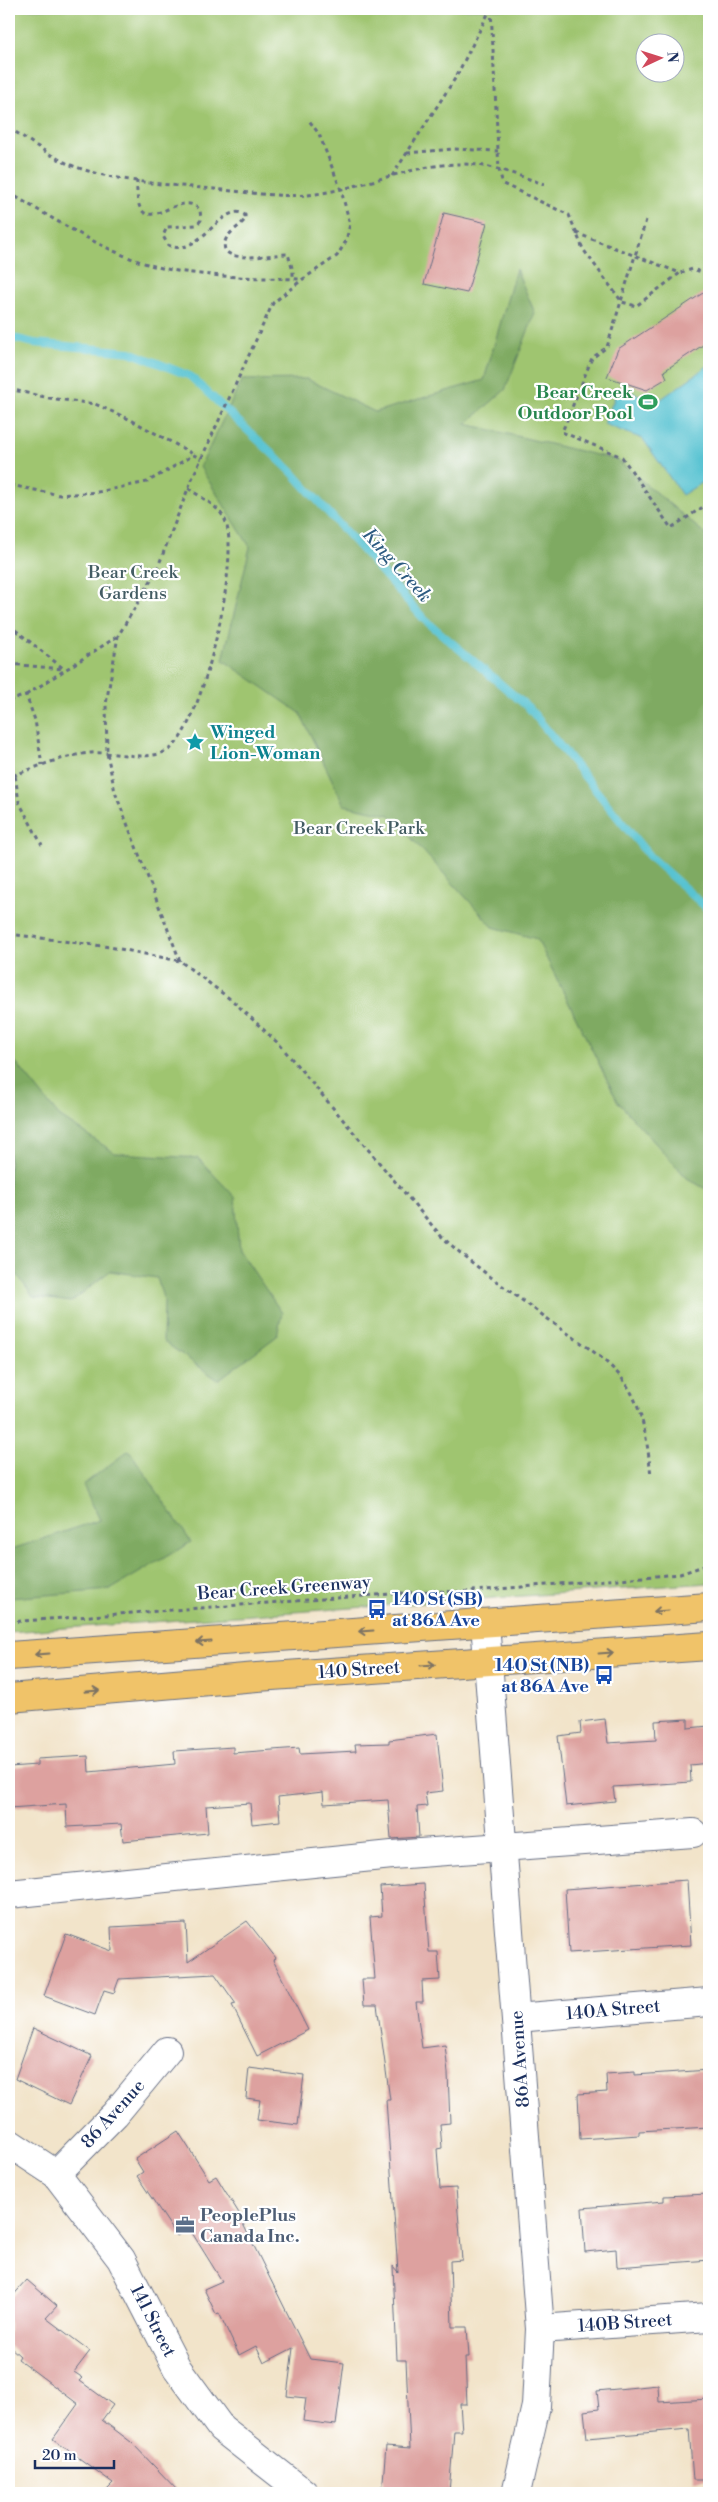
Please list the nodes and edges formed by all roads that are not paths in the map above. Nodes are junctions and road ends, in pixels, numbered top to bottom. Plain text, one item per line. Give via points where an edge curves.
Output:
1 (709, 1607) edge
2 (485, 1623) junction
3 (709, 1646) edge
4 (9, 1656) edge
5 (488, 1661) junction
6 (9, 1698) edge
7 (693, 1834) dead end
8 (503, 1847) junction
9 (9, 1894) edge
10 (709, 2002) edge
11 (516, 2018) junction
12 (168, 2051) dead end
13 (9, 2143) edge
14 (56, 2174) junction
15 (709, 2317) edge
16 (540, 2329) junction
17 (304, 2493) edge
18 (516, 2493) edge

1 -> 2 main road
2 -> 4 main road
2 - 5 street, 86A Avenue
5 -> 3 main road, 140 Street
6 -> 5 main road, 140 Street
5 - 8 street, 86A Avenue
7 - 8 street
8 - 9 street via 392,1855
8 - 11 street, 86A Avenue
10 - 11 street, 140A Street
11 - 16 street, 86A Avenue
12 - 14 street, 86 Avenue via 115,2114
13 - 14 street, 141 Street
14 - 17 street, 141 Street via 121,2259 177,2368 221,2428
15 - 16 street, 140B Street
16 - 18 street, 86A Avenue via 536,2406

